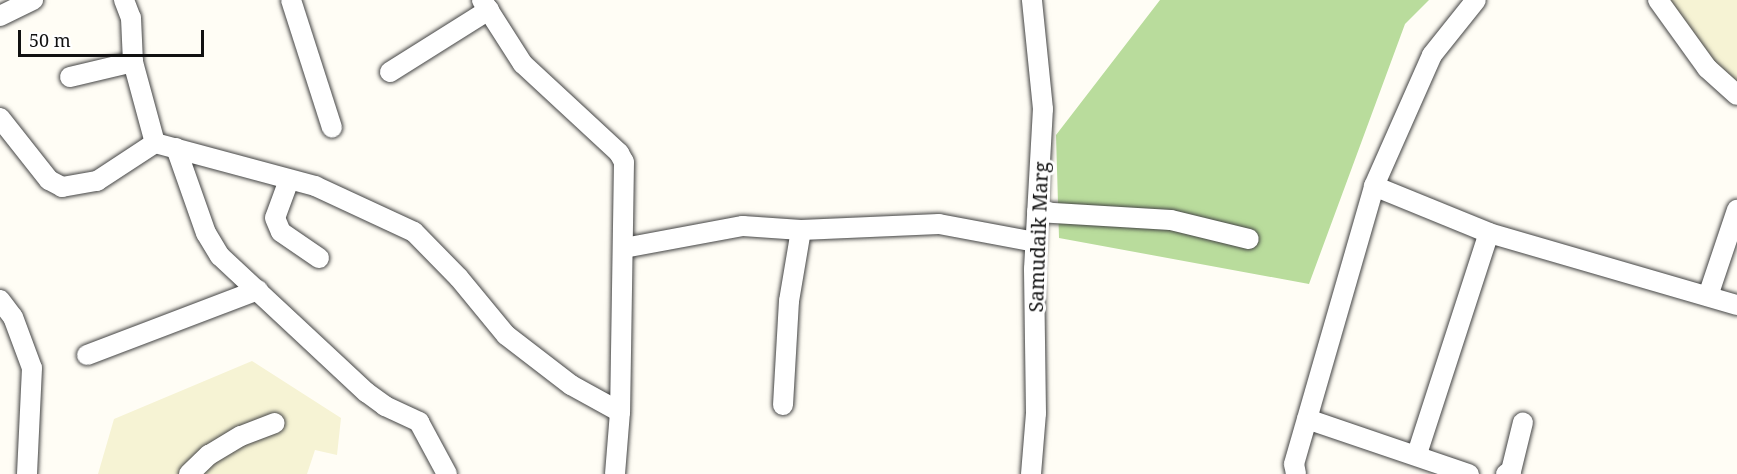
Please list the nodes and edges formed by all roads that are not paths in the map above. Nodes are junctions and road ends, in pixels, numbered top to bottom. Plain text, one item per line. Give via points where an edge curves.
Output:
1 (33, 0) edge
2 (124, 0) edge
3 (291, 0) edge
4 (1032, 0) edge
5 (1476, 0) edge
6 (1658, 0) edge
7 (485, 5) edge
8 (0, 16) edge
9 (133, 62) junction
10 (390, 72) dead end
11 (70, 76) dead end
12 (1737, 95) edge
13 (0, 118) edge
14 (332, 128) dead end
15 (155, 143) junction
16 (176, 148) junction
17 (290, 180) junction
18 (1374, 186) junction
19 (1737, 210) edge
20 (1037, 212) junction
21 (801, 230) junction
22 (1489, 233) junction
23 (1249, 239) dead end
24 (1035, 242) junction
25 (624, 248) junction
26 (319, 258) dead end
27 (258, 290) junction
28 (1708, 296) junction
29 (0, 300) edge
30 (1737, 305) edge
31 (87, 355) dead end
32 (783, 405) dead end
33 (620, 412) junction
34 (1307, 419) junction
35 (1523, 422) dead end
36 (274, 423) dead end
37 (1417, 454) junction
38 (27, 474) edge
39 (189, 474) edge
40 (447, 474) edge
41 (615, 474) edge
42 (1031, 474) edge
43 (1296, 474) edge
44 (1469, 474) edge
45 (1506, 474) edge

1 - 8 street
2 - 9 street via 131,18
3 - 14 street
4 - 20 street, Samudaik Marg via 1043,109
5 - 18 street via 1432,55
6 - 12 street via 1707,68
7 - 10 street
7 - 25 street via 524,64 619,153 625,172
9 - 11 street
9 - 15 street
13 - 15 street via 49,180 62,187 98,182
15 - 16 street
16 - 17 street
16 - 27 street via 206,233 220,256
17 - 26 street via 275,218 281,232
17 - 33 street via 315,186 414,232 506,335 571,385
18 - 22 street
18 - 34 street
19 - 28 street
20 - 23 street via 1171,220
20 - 24 street, Samudaik Marg
21 - 24 street via 939,224
21 - 25 street via 743,226
21 - 32 street via 789,301
22 - 28 street
22 - 37 street
24 - 42 street, Samudaik Marg via 1036,413
25 - 33 street
27 - 31 street
27 - 40 street via 366,392 419,422
28 - 30 street
29 - 38 street via 13,316 32,368
33 - 41 street
34 - 37 street
34 - 43 street via 1294,464
35 - 45 street via 1511,471
36 - 39 street via 217,450
37 - 44 street

